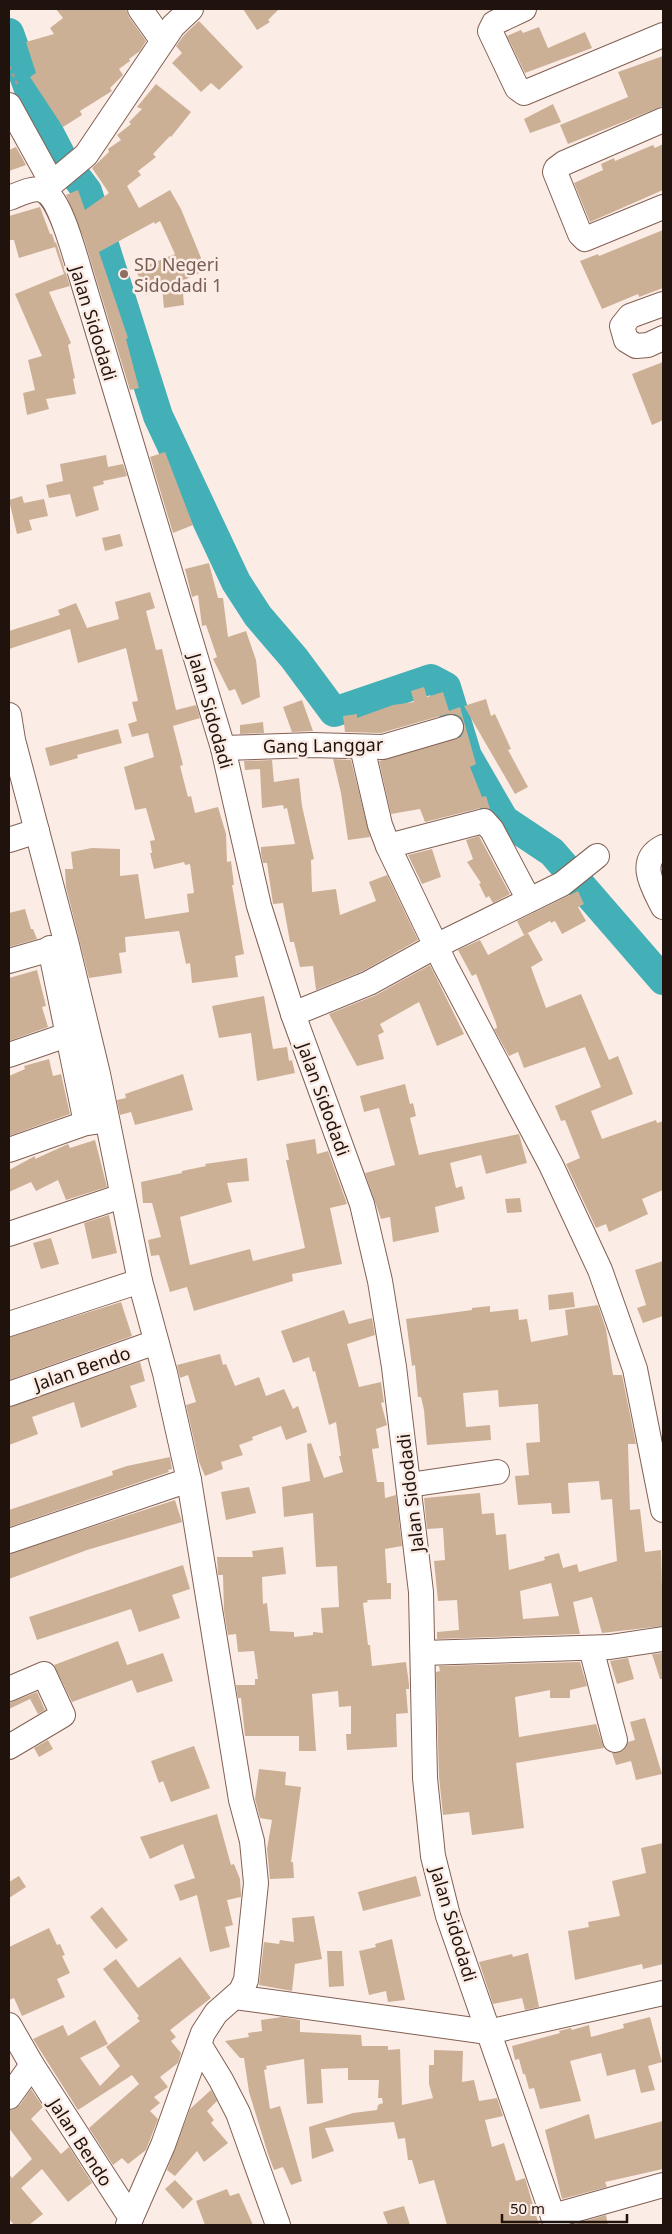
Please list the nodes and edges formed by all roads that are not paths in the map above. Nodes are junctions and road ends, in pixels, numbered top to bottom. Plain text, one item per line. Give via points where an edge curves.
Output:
1 (140, 9) edge
2 (191, 9) edge
3 (524, 9) edge
4 (663, 35) edge
5 (162, 40) junction
6 (9, 105) edge
7 (663, 120) edge
8 (54, 182) junction
9 (9, 198) edge
10 (663, 207) edge
11 (663, 304) edge
12 (663, 338) edge
13 (9, 715) edge
14 (451, 726) dead end
15 (362, 747) junction
16 (223, 748) junction
17 (37, 831) junction
18 (9, 840) edge
19 (388, 846) junction
20 (663, 847) edge
21 (580, 870) dead end
22 (529, 900) junction
23 (663, 907) edge
24 (58, 946) junction
25 (436, 946) junction
26 (9, 961) edge
27 (293, 1014) junction
28 (68, 1034) junction
29 (9, 1055) edge
30 (97, 1122) junction
31 (9, 1150) edge
32 (122, 1196) junction
33 (9, 1234) edge
34 (140, 1281) junction
35 (9, 1324) edge
36 (156, 1342) junction
37 (9, 1394) edge
38 (498, 1472) dead end
39 (189, 1480) junction
40 (409, 1485) junction
41 (663, 1510) edge
42 (9, 1541) edge
43 (663, 1639) edge
44 (591, 1648) junction
45 (423, 1653) junction
46 (9, 1689) edge
47 (615, 1740) dead end
48 (9, 1747) edge
49 (663, 1993) edge
50 (235, 1997) junction
51 (9, 2025) edge
52 (488, 2032) junction
53 (199, 2044) junction
54 (32, 2065) junction
55 (9, 2097) edge
56 (663, 2186) edge
57 (554, 2221) edge
58 (129, 2222) edge
59 (278, 2225) edge

1 - 5 street
2 - 5 street
3 - 4 street via 494,22 490,31 517,88 524,92
5 - 8 street via 86,155
6 - 8 street, Jalan Sidodadi
7 - 10 street via 564,163 555,172 580,234 585,239
8 - 9 street
8 - 16 street, Jalan Sidodadi via 56,203 82,279
11 - 12 street via 630,316 622,326 626,340 636,346
13 - 17 street
14 - 15 street, Gang Langgar via 383,746
15 - 16 street, Gang Langgar
15 - 19 street
16 - 27 street, Jalan Sidodadi via 259,906
17 - 18 street
17 - 24 street
19 - 22 street via 484,821
19 - 25 street
20 - 23 street via 650,858 647,868
21 - 22 street
22 - 25 street
24 - 26 street
24 - 28 street
24 - 30 street
25 - 27 street via 369,983
25 - 41 street via 551,1165 600,1270 635,1369
27 - 40 street, Jalan Sidodadi via 362,1204 382,1291
28 - 29 street
28 - 30 street
30 - 31 street
30 - 32 street
32 - 33 street
32 - 34 street
34 - 35 street
34 - 36 street
36 - 37 street, Jalan Bendo
36 - 39 street
38 - 40 street
39 - 42 street
39 - 50 street via 256,1875 246,1980
40 - 45 street, Jalan Sidodadi via 422,1592
43 - 44 street
44 - 45 street
44 - 47 street
45 - 52 street, Jalan Sidodadi via 425,1778 433,1856 448,1916
46 - 48 street via 44,1674 63,1715
49 - 52 street
50 - 52 street
50 - 53 street via 216,2013
51 - 54 street, Jalan Bendo
52 - 57 street, Jalan Sidodadi
53 - 58 street via 163,2145
53 - 59 street via 238,2113
54 - 55 street
54 - 58 street, Jalan Bendo
56 - 57 street

